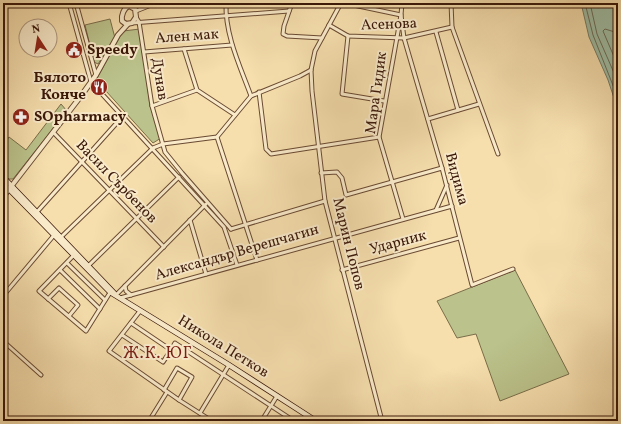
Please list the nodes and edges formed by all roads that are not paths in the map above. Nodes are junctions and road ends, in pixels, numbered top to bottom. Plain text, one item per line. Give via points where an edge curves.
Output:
1 (69, 3) edge
2 (76, 3) edge
3 (124, 3) edge
4 (156, 3) edge
5 (226, 3) edge
6 (292, 3) edge
7 (341, 3) edge
8 (344, 3) edge
9 (402, 3) edge
10 (451, 3) edge
11 (132, 6) edge
12 (124, 9) junction
13 (289, 11) junction
14 (226, 15) junction
15 (401, 15) junction
16 (136, 17) junction
17 (122, 21) junction
18 (139, 22) junction
19 (130, 23) junction
20 (329, 25) junction
21 (452, 27) junction
22 (436, 32) junction
23 (118, 35) junction
24 (348, 36) junction
25 (397, 37) junction
26 (322, 38) junction
27 (404, 38) junction
28 (232, 45) junction
29 (184, 49) junction
30 (144, 52) junction
31 (311, 70) junction
32 (96, 75) junction
33 (91, 82) junction
34 (198, 90) junction
35 (259, 92) junction
36 (250, 96) junction
37 (384, 101) junction
38 (479, 104) junction
39 (152, 106) junction
40 (458, 110) junction
41 (235, 115) junction
42 (123, 116) junction
43 (428, 119) junction
44 (53, 132) junction
45 (217, 137) junction
46 (379, 137) junction
47 (163, 144) junction
48 (318, 146) junction
49 (151, 149) junction
50 (498, 154) dead end
51 (81, 163) junction
52 (442, 168) junction
53 (182, 173) junction
54 (321, 173) junction
55 (3, 177) edge
56 (179, 177) junction
57 (3, 183) edge
58 (392, 183) junction
59 (447, 185) junction
60 (11, 187) junction
61 (108, 190) junction
62 (3, 197) edge
63 (325, 201) junction
64 (207, 204) junction
65 (452, 206) junction
66 (436, 210) junction
67 (36, 214) junction
68 (136, 219) junction
69 (403, 219) junction
70 (190, 220) junction
71 (246, 224) junction
72 (231, 229) junction
73 (226, 230) junction
74 (55, 234) junction
75 (60, 238) junction
76 (334, 238) junction
77 (459, 238) junction
78 (164, 247) junction
79 (74, 256) junction
80 (257, 260) junction
81 (67, 263) junction
82 (237, 265) junction
83 (87, 266) junction
84 (513, 269) dead end
85 (60, 270) junction
86 (342, 270) junction
87 (206, 274) junction
88 (125, 286) junction
89 (111, 291) junction
90 (131, 295) junction
91 (3, 296) edge
92 (118, 297) junction
93 (48, 299) junction
94 (105, 300) junction
95 (100, 309) junction
96 (140, 311) junction
97 (69, 316) junction
98 (131, 323) junction
99 (122, 335) junction
100 (3, 341) edge
101 (171, 350) junction
102 (229, 365) junction
103 (223, 374) junction
104 (41, 375) dead end
105 (165, 391) junction
106 (277, 395) junction
107 (179, 400) junction
108 (270, 406) junction
109 (200, 413) junction
110 (149, 421) edge
111 (212, 421) edge
112 (270, 421) edge
113 (294, 421) edge
114 (316, 421) edge
115 (382, 421) edge

1 - 33 street
2 - 32 street
3 - 12 street
4 - 11 street
5 - 14 street
6 - 13 street
7 - 20 street, Марин Попов
8 - 15 street
9 - 15 street, Мара Гидик
10 - 21 street
11 - 12 street
11 - 16 street
12 - 17 street
13 - 14 street
13 - 26 street via 284,35
14 - 18 street
14 - 28 street
15 - 25 street, Мара Гидик
15 - 27 street, Мара Гидик
16 - 18 street, Дунав
16 - 19 street
17 - 19 street
17 - 23 street
18 - 19 street
18 - 30 street, Дунав
19 - 23 street
20 - 24 street, Асенова
20 - 26 street, Марин Попов
21 - 22 street, Асенова
21 - 38 street
22 - 27 street, Асенова
22 - 40 street
23 - 32 street
24 - 25 street, Асенова
24 - 37 street via 342,94
25 - 27 street, Асенова
25 - 37 street, Мара Гидик
26 - 31 street, Марин Попов via 315,51
27 - 43 street, Видима
28 - 29 street, Ален мак
28 - 36 street
29 - 30 street, Ален мак
29 - 34 street
30 - 39 street, Дунав
31 - 35 street
31 - 48 street, Марин Попов
32 - 33 street
33 - 42 street
33 - 44 street
34 - 39 street
34 - 41 street
35 - 36 street
35 - 48 street via 267,152 271,154
36 - 41 street
37 - 46 street, Мара Гидик
38 - 40 street
38 - 50 street
39 - 47 street, Дунав
40 - 43 street
41 - 45 street
42 - 49 street
42 - 51 street
43 - 52 street, Видима
44 - 51 street, Васил Сърбенов
44 - 60 street
45 - 47 street
45 - 71 street
46 - 48 street
46 - 58 street, Мара Гидик
47 - 49 street
47 - 53 street, Дунав via 167,154
48 - 54 street, Марин Попов
49 - 56 street
49 - 61 street
51 - 61 street, Васил Сърбенов
51 - 67 street
52 - 58 street
52 - 59 street, Видима
53 - 56 street
53 - 64 street, Дунав
54 - 58 street via 337,172 342,178 346,195
54 - 63 street, Марин Попов
55 - 60 main road, Никола Петков
56 - 64 street
56 - 68 street
57 - 60 main road, Никола Петков
58 - 69 street, Мара Гидик
59 - 65 street, Видима
59 - 66 street
60 - 62 street
60 - 67 main road, Никола Петков
61 - 68 street, Васил Сърбенов
61 - 75 street
63 - 71 street
63 - 76 street, Марин Попов
64 - 70 street
64 - 72 street
64 - 73 street
65 - 66 street, Александър Верешчагин
65 - 77 street, Видима
66 - 69 street, Александър Верешчагин
67 - 74 main road, Никола Петков
68 - 78 street, Васил Сърбенов
68 - 83 street
69 - 76 street, Александър Верешчагин
70 - 78 street
70 - 87 street
71 - 72 street
71 - 80 street
72 - 73 street
73 - 82 street
74 - 75 main road, Никола Петков
74 - 91 street
75 - 79 main road, Никола Петков
75 - 83 main road, Никола Петков
76 - 80 street, Александър Верешчагин
76 - 86 street, Марин Попов
77 - 84 street, Видима via 472,285
77 - 86 street, Ударник
78 - 88 street
79 - 81 street
79 - 83 main road, Никола Петков
80 - 82 street, Александър Верешчагин
81 - 85 street
81 - 94 street
82 - 87 street, Александър Верешчагин
83 - 89 main road, Никола Петков
85 - 93 street via 39,291
85 - 95 street
86 - 115 street, Марин Попов
87 - 90 street, Александър Верешчагин
88 - 90 street
88 - 92 street
89 - 92 main road, Никола Петков
89 - 94 street
90 - 92 street, Александър Верешчагин
92 - 96 main road, Никола Петков
93 - 97 street
93 - 97 street via 59,288 78,305
94 - 95 street
95 - 97 street via 86,331
96 - 98 street
96 - 102 main road, Никола Петков
98 - 99 street
98 - 101 street
99 - 101 street via 163,362
99 - 105 street via 109,352
100 - 104 street
101 - 103 street via 175,343
102 - 103 street
102 - 106 main road, Никола Петков
103 - 108 street
103 - 109 street
105 - 107 street
105 - 107 street via 177,368 192,377
105 - 110 street
106 - 108 street
106 - 114 main road, Никола Петков
107 - 109 street
108 - 112 street via 264,417
108 - 113 street
109 - 111 street

